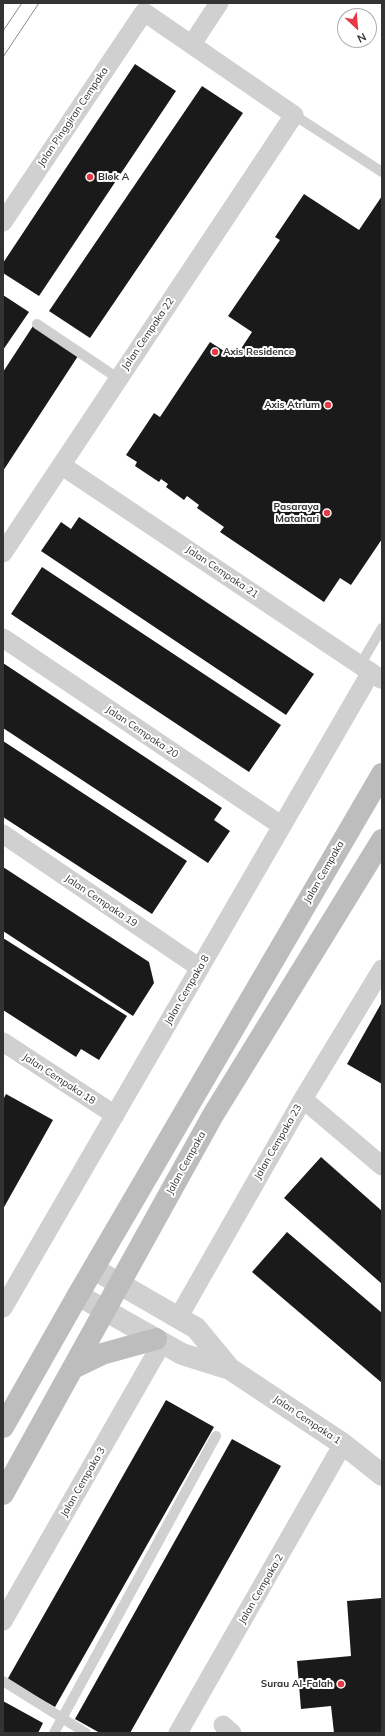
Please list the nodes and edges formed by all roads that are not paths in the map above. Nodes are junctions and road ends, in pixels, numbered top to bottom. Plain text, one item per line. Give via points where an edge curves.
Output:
1 (219, 3) edge
2 (192, 44) junction
3 (294, 115) junction
4 (382, 172) edge
5 (3, 222) edge
6 (37, 324) dead end
7 (119, 379) junction
8 (61, 465) junction
9 (3, 553) edge
10 (382, 628) edge
11 (3, 638) edge
12 (371, 672) edge
13 (382, 774) edge
14 (282, 826) junction
15 (3, 834) edge
16 (382, 840) edge
17 (200, 968) junction
18 (382, 969) edge
19 (3, 1042) edge
20 (303, 1099) junction
21 (115, 1115) junction
22 (382, 1166) edge
23 (94, 1269) junction
24 (120, 1284) junction
25 (78, 1295) junction
26 (3, 1308) edge
27 (105, 1310) junction
28 (178, 1318) junction
29 (159, 1341) junction
30 (73, 1368) junction
31 (230, 1369) junction
32 (3, 1427) edge
33 (216, 1436) dead end
34 (343, 1444) junction
35 (382, 1475) edge
36 (3, 1494) edge
37 (3, 1621) edge
38 (3, 1681) edge
39 (62, 1719) junction
40 (54, 1733) edge
41 (86, 1733) edge
42 (178, 1733) edge

1 - 2 street
2 - 3 street
2 - 5 street, Jalan Pinggiran Cempaka via 144,12
3 - 4 lane
3 - 7 street, Jalan Cempaka 22
6 - 7 lane
7 - 8 street, Jalan Cempaka 22
8 - 9 street, Jalan Cempaka 22
8 - 12 street, Jalan Cempaka 21
10 - 12 lane
11 - 14 street, Jalan Cempaka 20
12 - 14 street, Jalan Cempaka 8
13 - 23 main road, Jalan Cempaka
14 - 17 street, Jalan Cempaka 8
15 - 17 street, Jalan Cempaka 19
16 - 24 main road, Jalan Cempaka via 212,1115
17 - 21 street, Jalan Cempaka 8
18 - 20 street, Jalan Cempaka 23
19 - 21 street, Jalan Cempaka 18
20 - 22 street
20 - 28 street, Jalan Cempaka 23
21 - 26 street, Jalan Cempaka 8
23 - 24 street, Jalan Cempaka 1
23 - 25 main road, Jalan Cempaka
24 - 27 main road, Jalan Cempaka
24 - 28 street, Jalan Cempaka 1
25 - 27 street, Jalan Cempaka 1
25 - 32 main road, Jalan Cempaka
27 - 29 street, Jalan Cempaka 1
27 - 30 main road, Jalan Cempaka
28 - 31 street, Jalan Cempaka 1 via 196,1328
29 - 30 main road via 102,1354
29 - 31 street, Jalan Cempaka 1 via 182,1354
29 - 37 street, Jalan Cempaka 3
30 - 36 main road, Jalan Cempaka
31 - 34 street, Jalan Cempaka 1
33 - 39 lane
34 - 35 street, Jalan Cempaka 1
34 - 42 street, Jalan Cempaka 2
38 - 39 lane
39 - 40 lane
39 - 41 lane

